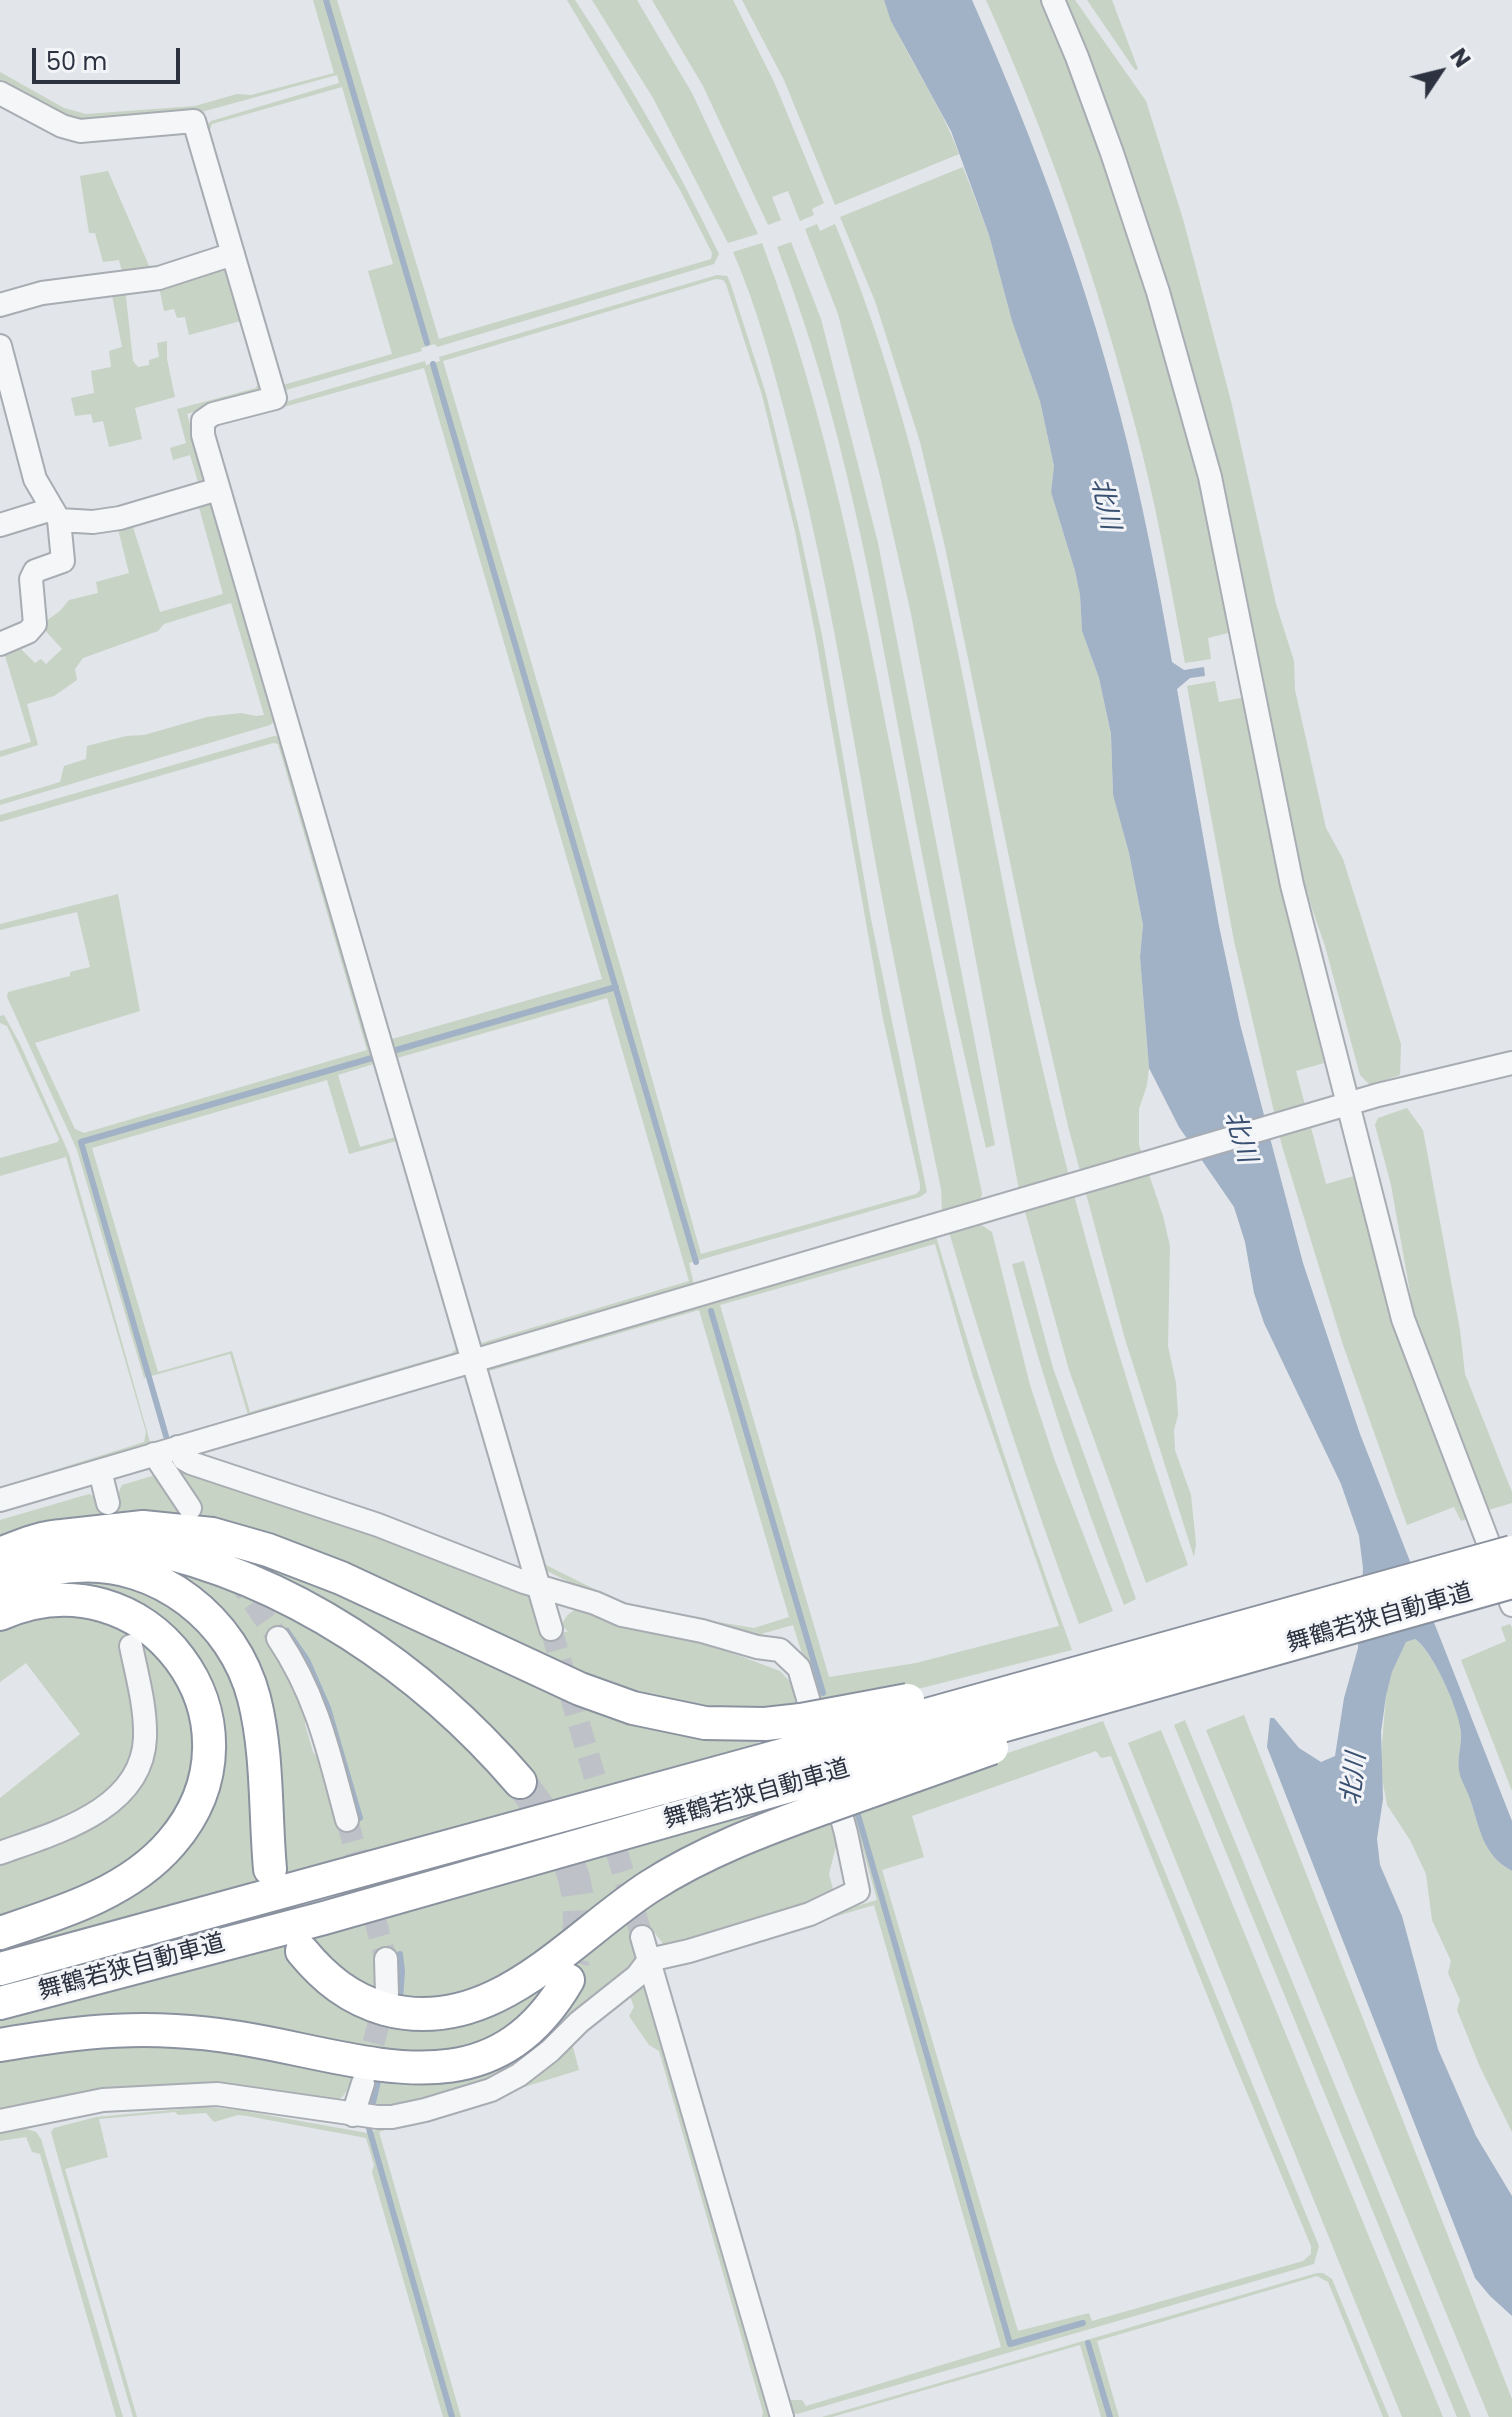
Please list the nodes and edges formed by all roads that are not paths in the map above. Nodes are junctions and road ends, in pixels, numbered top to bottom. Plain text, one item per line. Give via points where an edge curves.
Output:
1 (1053, 0) edge
2 (0, 93) edge
3 (233, 254) junction
4 (0, 305) edge
5 (2, 359) edge
6 (218, 489) junction
7 (56, 515) junction
8 (0, 525) edge
9 (0, 644) edge
10 (1512, 1063) edge
11 (1338, 1107) junction
12 (472, 1361) junction
13 (178, 1447) junction
14 (154, 1454) junction
15 (100, 1471) junction
16 (0, 1500) edge
17 (108, 1503) dead end
18 (190, 1508) dead end
19 (62, 1536) junction
20 (1512, 1552) edge
21 (0, 1554) edge
22 (1512, 1582) edge
23 (538, 1585) junction
24 (0, 1587) edge
25 (1512, 1605) edge
26 (0, 1614) edge
27 (551, 1629) tunnel mouth
28 (278, 1638) tunnel mouth
29 (131, 1646) dead end
30 (813, 1763) junction
31 (520, 1782) tunnel mouth
32 (347, 1820) tunnel mouth
33 (0, 1853) edge
34 (270, 1869) dead end
35 (0, 1933) edge
36 (642, 1937) tunnel mouth
37 (302, 1951) dead end
38 (386, 1959) tunnel mouth
39 (649, 1960) junction
40 (0, 1969) edge
41 (568, 1980) tunnel mouth
42 (387, 1995) tunnel mouth
43 (0, 2003) edge
44 (0, 2045) edge
45 (363, 2083) tunnel mouth
46 (353, 2115) junction
47 (0, 2121) edge
48 (782, 2417) edge

1 - 11 street via 1158,292 1210,477
2 - 3 street via 80,131 194,121
3 - 4 street via 159,278 42,293
3 - 6 street via 275,398 203,421
5 - 7 street via 35,479
6 - 7 street via 120,518 93,522
6 - 12 street
7 - 8 street
7 - 9 street via 63,561 35,571 35,624
10 - 11 street
11 - 12 street
11 - 25 street via 1403,1319
12 - 13 street
12 - 23 street
13 - 14 street
13 - 23 street via 191,1463
14 - 15 street
14 - 18 street
15 - 16 street
15 - 17 street
19 - 21 highway
19 - 30 highway via 167,1528 237,1540 327,1573 580,1689 633,1708 705,1723 765,1724
19 - 31 highway via 98,1538 191,1560 324,1618 441,1701
20 - 30 highway, 舞鶴若狭自動車道, bridge via 1358,1595 1259,1607 958,1688
22 - 30 highway, 舞鶴若狭自動車道, bridge via 1270,1649
23 - 27 street
23 - 39 street via 622,1615 780,1650 799,1668 858,1891 810,1914
24 - 34 highway via 56,1568 100,1566 147,1576 208,1616 235,1651 253,1695 263,1752
26 - 35 highway via 40,1601 69,1599 110,1607 145,1624 174,1651 198,1687 209,1746 199,1797 181,1830 157,1857 93,1899
28 - 32 street via 317,1710
29 - 33 street via 145,1741 129,1781 81,1821
30 - 37 highway via 731,1844 620,1907 531,1976 457,2011 419,2015 367,2003 319,1972
30 - 40 highway, 舞鶴若狭自動車道
30 - 43 highway, 舞鶴若狭自動車道 via 324,1918
36 - 39 street
38 - 42 street
39 - 46 street via 538,2062 504,2083 410,2114
39 - 48 street
41 - 44 highway via 522,2036 475,2061 435,2068 375,2066 175,2031 110,2031
45 - 46 street
46 - 47 street via 217,2094 103,2100

